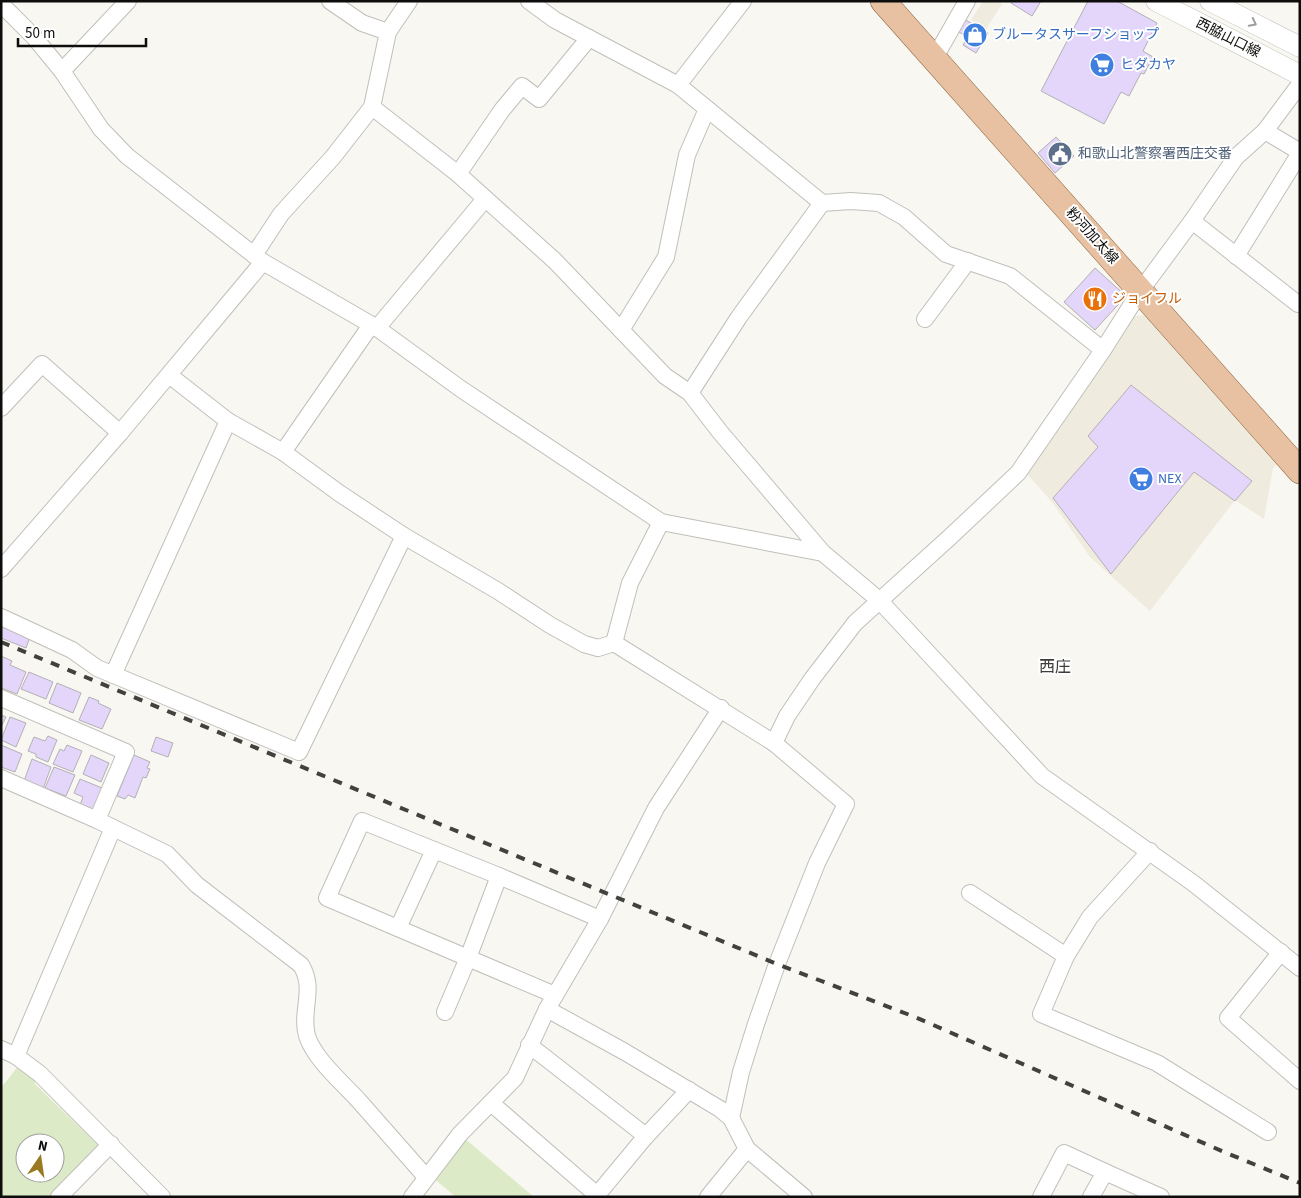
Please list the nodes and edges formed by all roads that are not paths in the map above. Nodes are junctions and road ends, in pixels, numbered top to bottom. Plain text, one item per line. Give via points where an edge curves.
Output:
1 (128, 1) edge
2 (330, 1) edge
3 (409, 1) edge
4 (529, 1) edge
5 (743, 1) edge
6 (883, 1) edge
7 (967, 1) edge
8 (1156, 1) edge
9 (1210, 1) edge
10 (1, 4) edge
11 (388, 32) junction
12 (589, 38) junction
13 (1300, 47) edge
14 (934, 59) junction
15 (62, 71) junction
16 (1300, 75) edge
17 (1300, 84) edge
18 (678, 85) junction
19 (372, 107) junction
20 (707, 109) junction
21 (1265, 130) junction
22 (1300, 153) edge
23 (458, 174) junction
24 (485, 199) junction
25 (822, 203) junction
26 (1192, 222) junction
27 (1236, 256) junction
28 (258, 259) junction
29 (968, 261) junction
30 (1141, 290) junction
31 (1299, 304) edge
32 (925, 319) dead end
33 (374, 326) junction
34 (621, 330) junction
35 (1103, 350) junction
36 (169, 375) junction
37 (690, 393) junction
38 (1, 408) edge
39 (228, 421) junction
40 (120, 433) junction
41 (283, 452) junction
42 (1300, 471) edge
43 (661, 522) junction
44 (404, 536) junction
45 (823, 553) junction
46 (1, 569) edge
47 (879, 600) junction
48 (1, 616) edge
49 (614, 643) junction
50 (113, 675) junction
51 (1, 698) edge
52 (720, 708) junction
53 (774, 743) junction
54 (1, 778) edge
55 (97, 820) junction
56 (113, 828) junction
57 (434, 850) junction
58 (1150, 851) junction
59 (499, 876) junction
60 (970, 894) dead end
61 (600, 919) junction
62 (398, 928) junction
63 (1281, 952) junction
64 (1066, 956) junction
65 (468, 958) junction
66 (1300, 968) edge
67 (555, 995) junction
68 (547, 1009) junction
69 (445, 1012) dead end
70 (529, 1045) junction
71 (9, 1053) edge
72 (1300, 1081) edge
73 (689, 1090) junction
74 (490, 1103) junction
75 (731, 1118) junction
76 (1268, 1132) dead end
77 (646, 1136) junction
78 (111, 1144) junction
79 (747, 1149) junction
80 (1105, 1172) junction
81 (426, 1177) junction
82 (418, 1195) edge
83 (59, 1197) edge
84 (162, 1197) edge
85 (708, 1197) edge
86 (804, 1197) edge
87 (1041, 1197) edge
88 (1091, 1197) edge
89 (1161, 1197) edge

1 - 15 street
2 - 11 street via 362,23
3 - 11 street
4 - 12 street via 555,20
5 - 18 street
6 - 14 main road, 粉河加太線
7 - 14 street
8 - 16 street, 西脇山口線
9 -> 13 street, 西脇山口線
10 - 15 street
11 - 19 street
12 - 18 street
12 - 23 street via 539,99 522,86
14 - 30 main road, 粉河加太線
15 - 28 street via 101,129 127,156
17 - 21 street
18 - 20 street
19 - 23 street
19 - 28 street via 334,157 281,214
20 - 25 street
20 - 34 street via 687,155 666,257
21 - 22 street
21 - 26 street via 1236,157
22 - 27 street
23 - 24 street
24 - 33 street
24 - 34 street via 555,261
25 - 29 street via 851,201 878,204 904,217 946,254
25 - 37 street via 739,317
26 - 27 street
26 - 30 street
27 - 31 street
28 - 33 street
28 - 36 street
29 - 32 street
29 - 35 street via 1010,276
30 - 35 street
30 - 42 main road, 粉河加太線
33 - 41 street
33 - 43 street via 461,389
34 - 37 street via 665,376
35 - 47 street via 1018,473
36 - 39 street
36 - 40 street
37 - 45 street
38 - 40 street via 42,364
39 - 41 street
39 - 50 street
40 - 46 street
41 - 44 street
43 - 45 street
43 - 49 street via 630,583
44 - 49 street via 584,644 598,648
44 - 50 street via 299,752
45 - 47 street
47 - 53 street via 855,623 812,679 787,716
47 - 58 street via 1042,776
48 - 50 street via 72,650
49 - 52 street
51 - 55 street via 126,752
52 - 53 street
52 - 61 street via 656,808
53 - 75 street via 846,804 817,863 774,972 741,1072
54 - 55 street
55 - 56 street
56 - 71 street
56 - 81 street via 167,854 197,885 301,965 307,974 307,1036 320,1060
57 - 59 street
57 - 62 street
57 - 62 street via 362,821 327,898
58 - 63 street
58 - 64 street via 1090,917
59 - 61 street
59 - 65 street
60 - 64 street
61 - 67 street
62 - 65 street
63 - 66 street
63 - 72 street via 1228,1018
64 - 76 street via 1041,1014 1157,1063
65 - 67 street
65 - 69 street
67 - 68 street
68 - 70 street
68 - 73 street
70 - 74 street via 515,1078
70 - 77 street
71 - 78 street via 40,1074
73 - 75 street
73 - 77 street
74 - 77 street via 597,1195
74 - 81 street
75 - 79 street
78 - 83 street
78 - 84 street
79 - 85 street
79 - 86 street
80 - 87 street via 1064,1153
80 - 88 street
80 - 89 street
81 - 82 street

